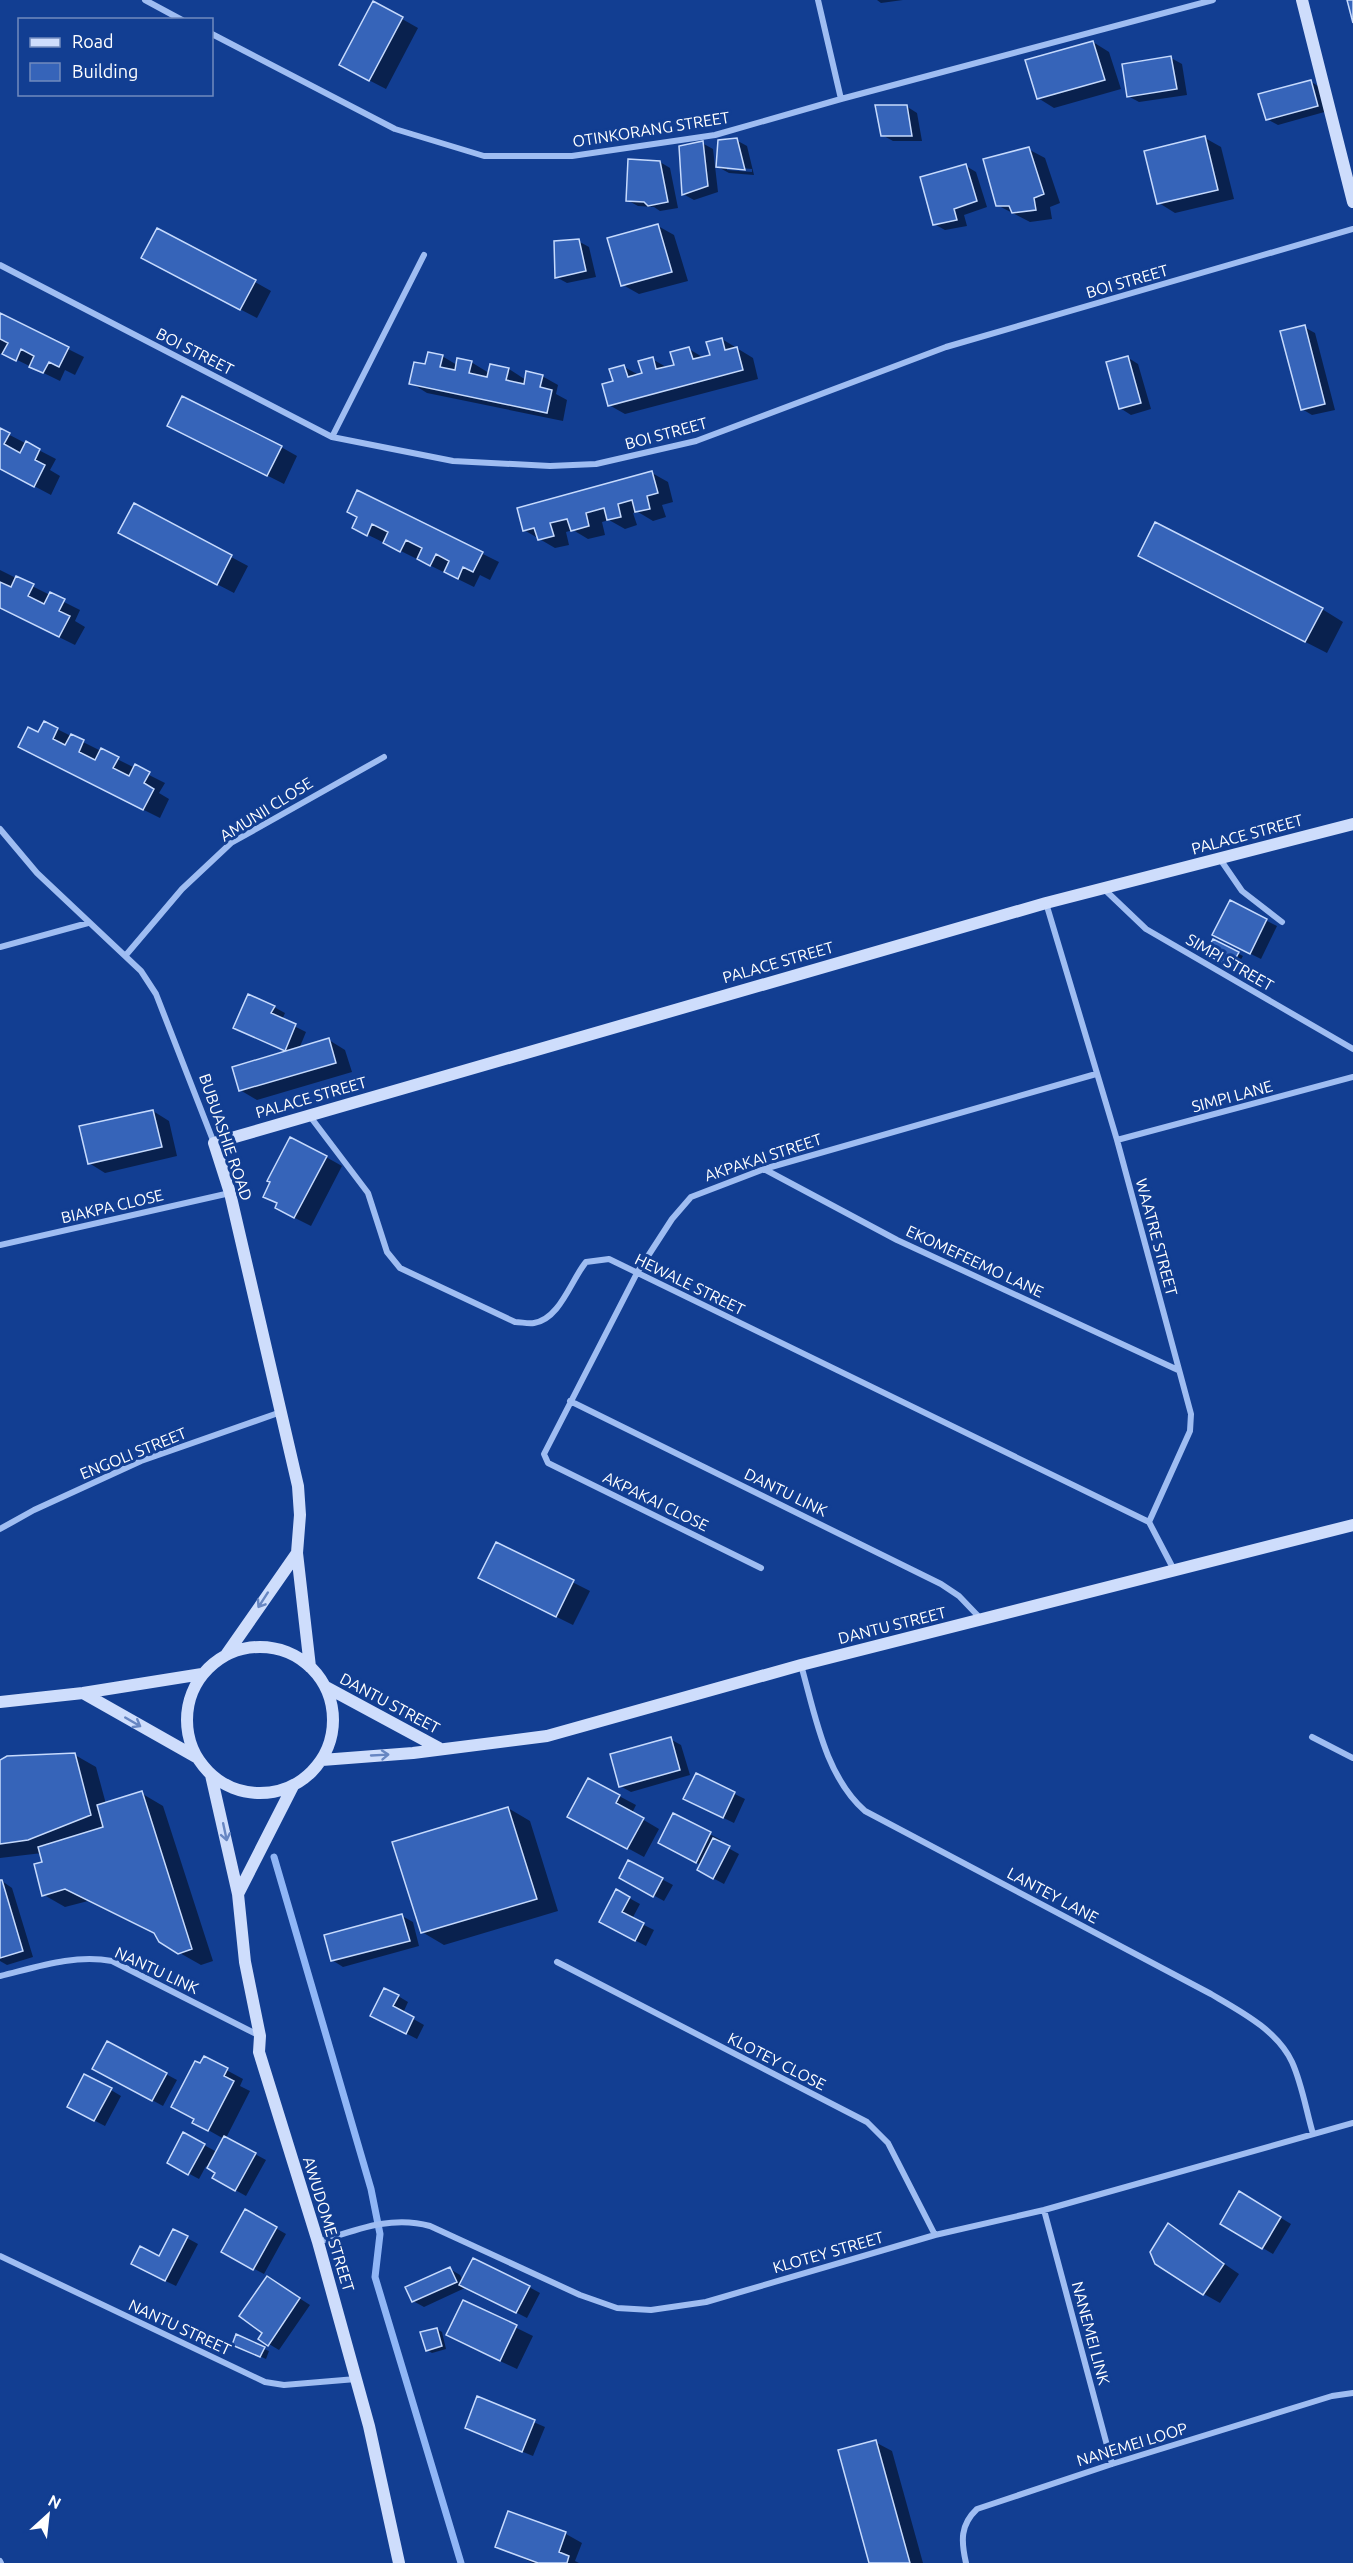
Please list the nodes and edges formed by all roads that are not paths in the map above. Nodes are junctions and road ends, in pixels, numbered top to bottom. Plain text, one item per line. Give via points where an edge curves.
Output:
1 (144, 0) edge
2 (818, 0) edge
3 (1213, 0) edge
4 (1302, 0) edge
5 (178, 18) edge
6 (213, 35) edge
7 (841, 99) junction
8 (1353, 202) edge
9 (1353, 229) edge
10 (424, 255) dead end
11 (0, 265) edge
12 (332, 437) junction
13 (384, 757) dead end
14 (1353, 824) edge
15 (0, 829) edge
16 (1219, 858) junction
17 (1103, 888) junction
18 (1046, 903) junction
19 (1282, 922) dead end
20 (88, 923) junction
21 (0, 946) edge
22 (126, 955) junction
23 (1353, 1049) edge
24 (1096, 1074) junction
25 (1353, 1077) edge
26 (308, 1115) junction
27 (1118, 1140) junction
28 (214, 1143) junction
29 (764, 1169) junction
30 (230, 1193) junction
31 (0, 1245) edge
32 (637, 1273) junction
33 (1178, 1371) junction
34 (570, 1401) junction
35 (281, 1412) junction
36 (544, 1454) joint
37 (1149, 1522) junction
38 (1353, 1525) edge
39 (0, 1529) edge
40 (297, 1553) junction
41 (761, 1568) dead end
42 (1174, 1571) junction
43 (982, 1619) junction
44 (226, 1655) junction
45 (801, 1665) junction
46 (310, 1666) junction
47 (202, 1674) junction
48 (326, 1687) junction
49 (83, 1693) junction
50 (0, 1702) edge
51 (1312, 1737) dead end
52 (439, 1748) junction
53 (196, 1757) junction
54 (1353, 1758) edge
55 (322, 1760) junction
56 (211, 1775) junction
57 (293, 1786) junction
58 (238, 1894) junction
59 (557, 1962) dead end
60 (0, 1976) edge
61 (260, 2036) junction
62 (1353, 2123) edge
63 (1313, 2134) junction
64 (1044, 2210) junction
65 (935, 2235) junction
66 (318, 2242) junction
67 (0, 2256) edge
68 (356, 2379) junction
69 (1353, 2393) edge
70 (1112, 2464) junction
71 (399, 2563) edge
72 (966, 2563) edge

1 - 5 street
2 - 7 street
3 - 7 street, OTINKORANG STREET
4 - 8 street
6 - 7 street, OTINKORANG STREET via 395,129 484,156 572,156 715,135
9 - 12 street, BOI STREET via 946,347 696,441 652,453 596,464 550,466 453,461
10 - 12 street
11 - 12 street, BOI STREET
13 - 22 street, AMUNII CLOSE via 231,843 182,889
14 - 16 street, PALACE STREET
15 - 20 street, BUBUASHIE ROAD via 37,873
16 - 17 street, PALACE STREET
16 - 19 street via 1242,891
17 - 18 street, PALACE STREET
17 - 23 street, SIMPI STREET via 1146,929
18 - 24 street, WAATRE STREET
18 - 26 street, PALACE STREET
20 - 21 street
20 - 22 street, BUBUASHIE ROAD
22 - 28 street, BUBUASHIE ROAD via 156,994
24 - 27 street, WAATRE STREET
24 - 29 street, AKPAKAI STREET
25 - 27 street, SIMPI LANE
26 - 28 street, PALACE STREET
26 - 32 street, HEWALE STREET via 368,1193 387,1252 400,1268 515,1322 535,1323 551,1315 586,1262 609,1259
27 - 33 street, WAATRE STREET
28 - 30 street, BUBUASHIE ROAD
29 - 32 street, AKPAKAI STREET via 691,1197
29 - 33 street, EKOMEFEEMO LANE via 897,1240
30 - 31 street, BIAKPA CLOSE
30 - 35 street, BUBUASHIE ROAD
32 - 34 street, AKPAKAI STREET
32 - 37 street, HEWALE STREET
33 - 37 street, WAATRE STREET via 1191,1426
34 - 36 street, AKPAKAI STREET
34 - 43 street, DANTU LINK via 941,1584
35 - 39 street, ENGOLI STREET via 141,1461
35 - 40 street, BUBUASHIE ROAD via 298,1486
36 - 41 street, AKPAKAI CLOSE via 548,1463
37 - 42 street
38 - 42 street, DANTU STREET
40 -> 44 street
40 - 46 street, BUBUASHIE ROAD
42 - 43 street, DANTU STREET
43 - 45 street, DANTU STREET
44 - 46 street via 247,1648 270,1647
44 - 47 street
45 - 52 street, DANTU STREET via 547,1736
45 - 63 street, LANTEY LANE via 827,1749 850,1798 865,1811 1211,1994 1257,2023 1278,2042 1292,2063
46 - 48 street
47 - 49 street
47 - 53 street via 191,1693 186,1714 188,1737
48 - 52 street, DANTU STREET
48 - 55 street via 333,1711 332,1737
49 - 50 street
49 -> 53 street
51 - 54 street
55 -> 52 street, DANTU STREET
53 - 56 street
55 - 57 street
56 - 57 street via 230,1787 251,1793
56 -> 58 street, AWUDOME STREET
57 - 58 street
58 - 61 street, AWUDOME STREET via 245,1962
59 - 65 street, KLOTEY CLOSE via 867,2122 888,2143
60 - 61 street, NANTU LINK via 57,1962 96,1958 112,1961
61 - 66 street, AWUDOME STREET via 259,2052
62 - 63 street, KLOTEY STREET
63 - 64 street, KLOTEY STREET
64 - 65 street, KLOTEY STREET
64 - 70 street, NANEMEI LINK
65 - 66 street, KLOTEY STREET via 706,2302 632,2310 580,2295 430,2226 389,2222
66 - 68 street, AWUDOME STREET
67 - 68 street, NANTU STREET via 265,2382 284,2385
68 - 71 street, AWUDOME STREET
69 - 70 street, NANEMEI LOOP via 1332,2396
70 - 72 street, NANEMEI LOOP via 977,2509 967,2518 963,2533

